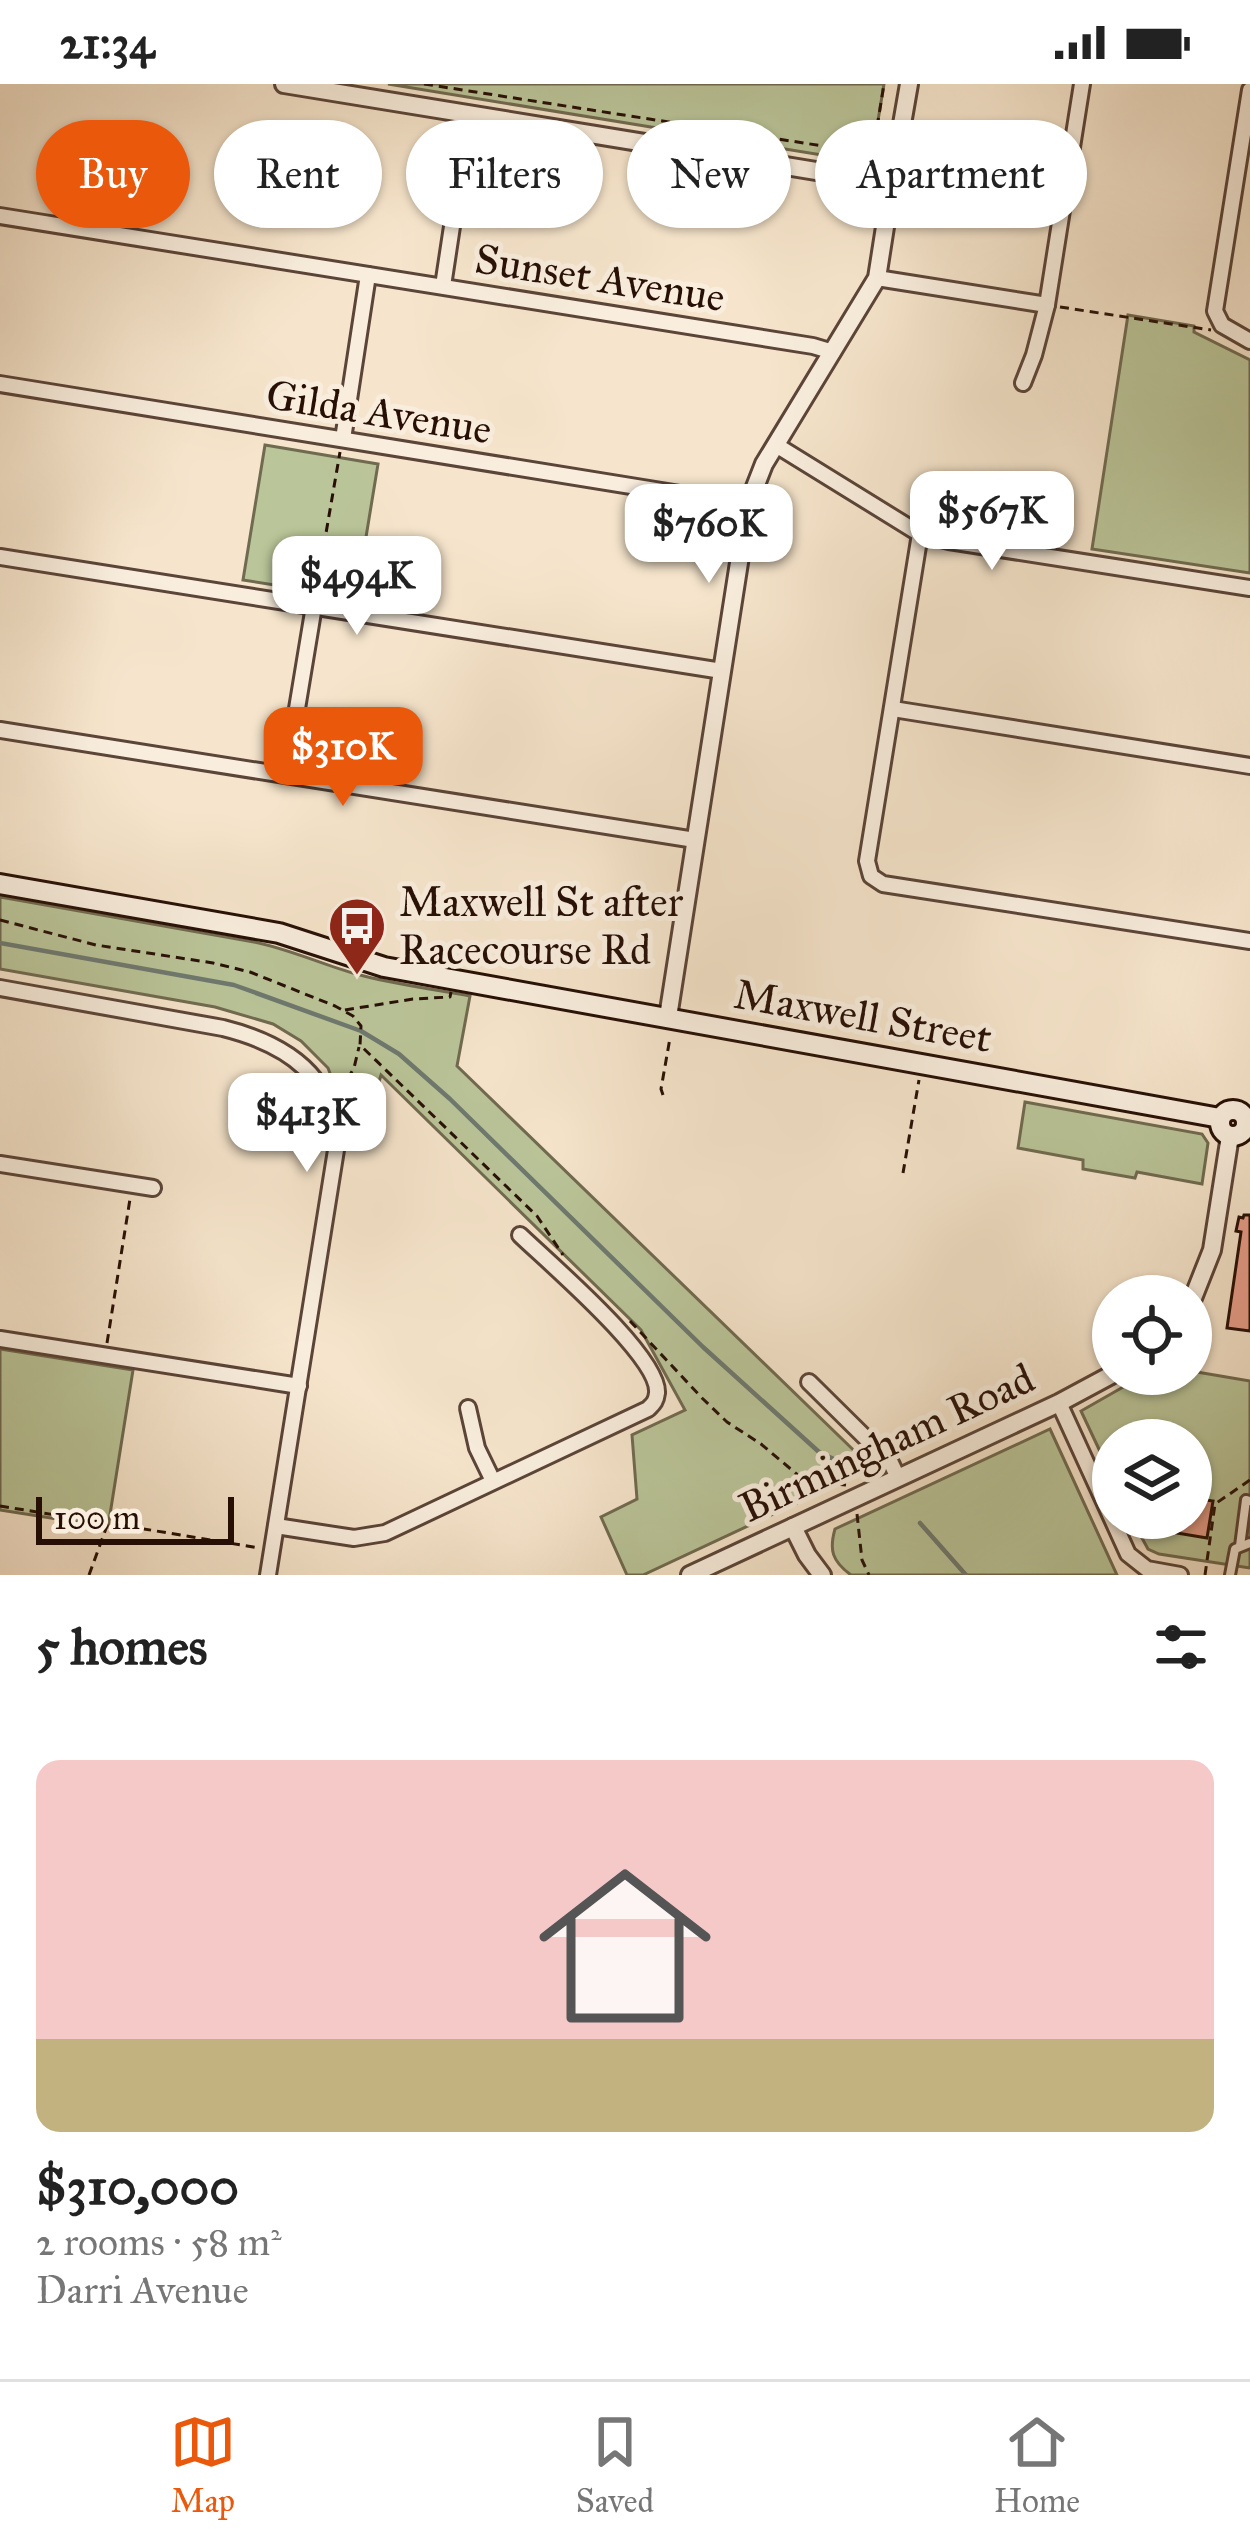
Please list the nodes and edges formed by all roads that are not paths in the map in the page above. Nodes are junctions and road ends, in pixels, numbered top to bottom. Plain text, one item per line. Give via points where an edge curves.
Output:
1 (284, 84) edge
2 (909, 84) edge
3 (1082, 84) edge
4 (1250, 90) edge
5 (470, 113) junction
6 (903, 120) edge
7 (815, 176) edge
8 (0, 216) edge
9 (880, 228) edge
10 (368, 275) junction
11 (877, 278) junction
12 (443, 286) junction
13 (1047, 305) junction
14 (1250, 341) edge
15 (833, 352) junction
16 (1022, 383) dead end
17 (0, 384) edge
18 (343, 439) junction
19 (776, 445) junction
20 (748, 505) junction
21 (920, 534) junction
22 (0, 556) edge
23 (1250, 589) edge
24 (314, 606) junction
25 (722, 671) junction
26 (893, 709) junction
27 (0, 730) edge
28 (1250, 766) edge
29 (286, 775) junction
30 (695, 840) junction
31 (0, 884) edge
32 (1250, 941) edge
33 (0, 988) edge
34 (669, 1026) junction
35 (1237, 1126) edge
36 (0, 1164) edge
37 (153, 1188) dead end
38 (520, 1235) dead end
39 (1202, 1275) edge
40 (0, 1339) edge
41 (809, 1382) dead end
42 (1092, 1385) edge
43 (299, 1386) junction
44 (1059, 1403) junction
45 (467, 1408) dead end
46 (898, 1478) junction
47 (493, 1481) junction
48 (1250, 1501) edge
49 (276, 1526) junction
50 (793, 1527) junction
51 (1245, 1545) edge
52 (268, 1575) edge
53 (689, 1575) edge
54 (822, 1575) edge
55 (1180, 1575) edge
56 (1230, 1575) edge

1 - 5 street
2 - 6 street
3 - 13 street
4 - 14 street via 1215,306 1217,321
5 - 7 street
5 - 12 street
8 - 10 street, Sunset Avenue
9 - 11 street
10 - 12 street, Sunset Avenue
10 - 18 street
11 - 13 street
11 - 15 street
12 - 15 street, Sunset Avenue
13 - 16 street
15 - 19 street
17 - 18 street, Gilda Avenue
18 - 20 street, Gilda Avenue
19 - 20 street
19 - 21 street
20 - 25 street
21 - 23 street
21 - 26 street
22 - 24 street
24 - 25 street
24 - 29 street
25 - 30 street
26 - 28 street
26 - 32 street via 867,861 874,879
27 - 29 street
29 - 30 street
30 - 34 street
31 - 34 main road, Maxwell Street via 279,933 369,963
33 - 43 street via 253,1036 300,1061 316,1081 329,1103 336,1150
34 - 35 main road, Maxwell Street
35 - 39 street
36 - 37 street
38 - 47 street via 633,1345 656,1397 648,1409
40 - 43 street
41 - 46 street
42 - 44 street, Birmingham Road
43 - 49 street
44 - 46 street, Birmingham Road
44 - 55 street via 1128,1554 1147,1570
45 - 47 street
46 - 50 street, Birmingham Road
47 - 49 street via 373,1536
48 - 51 lane
49 - 52 street
50 - 53 street, Birmingham Road
50 - 54 street
51 - 56 lane via 1235,1549

